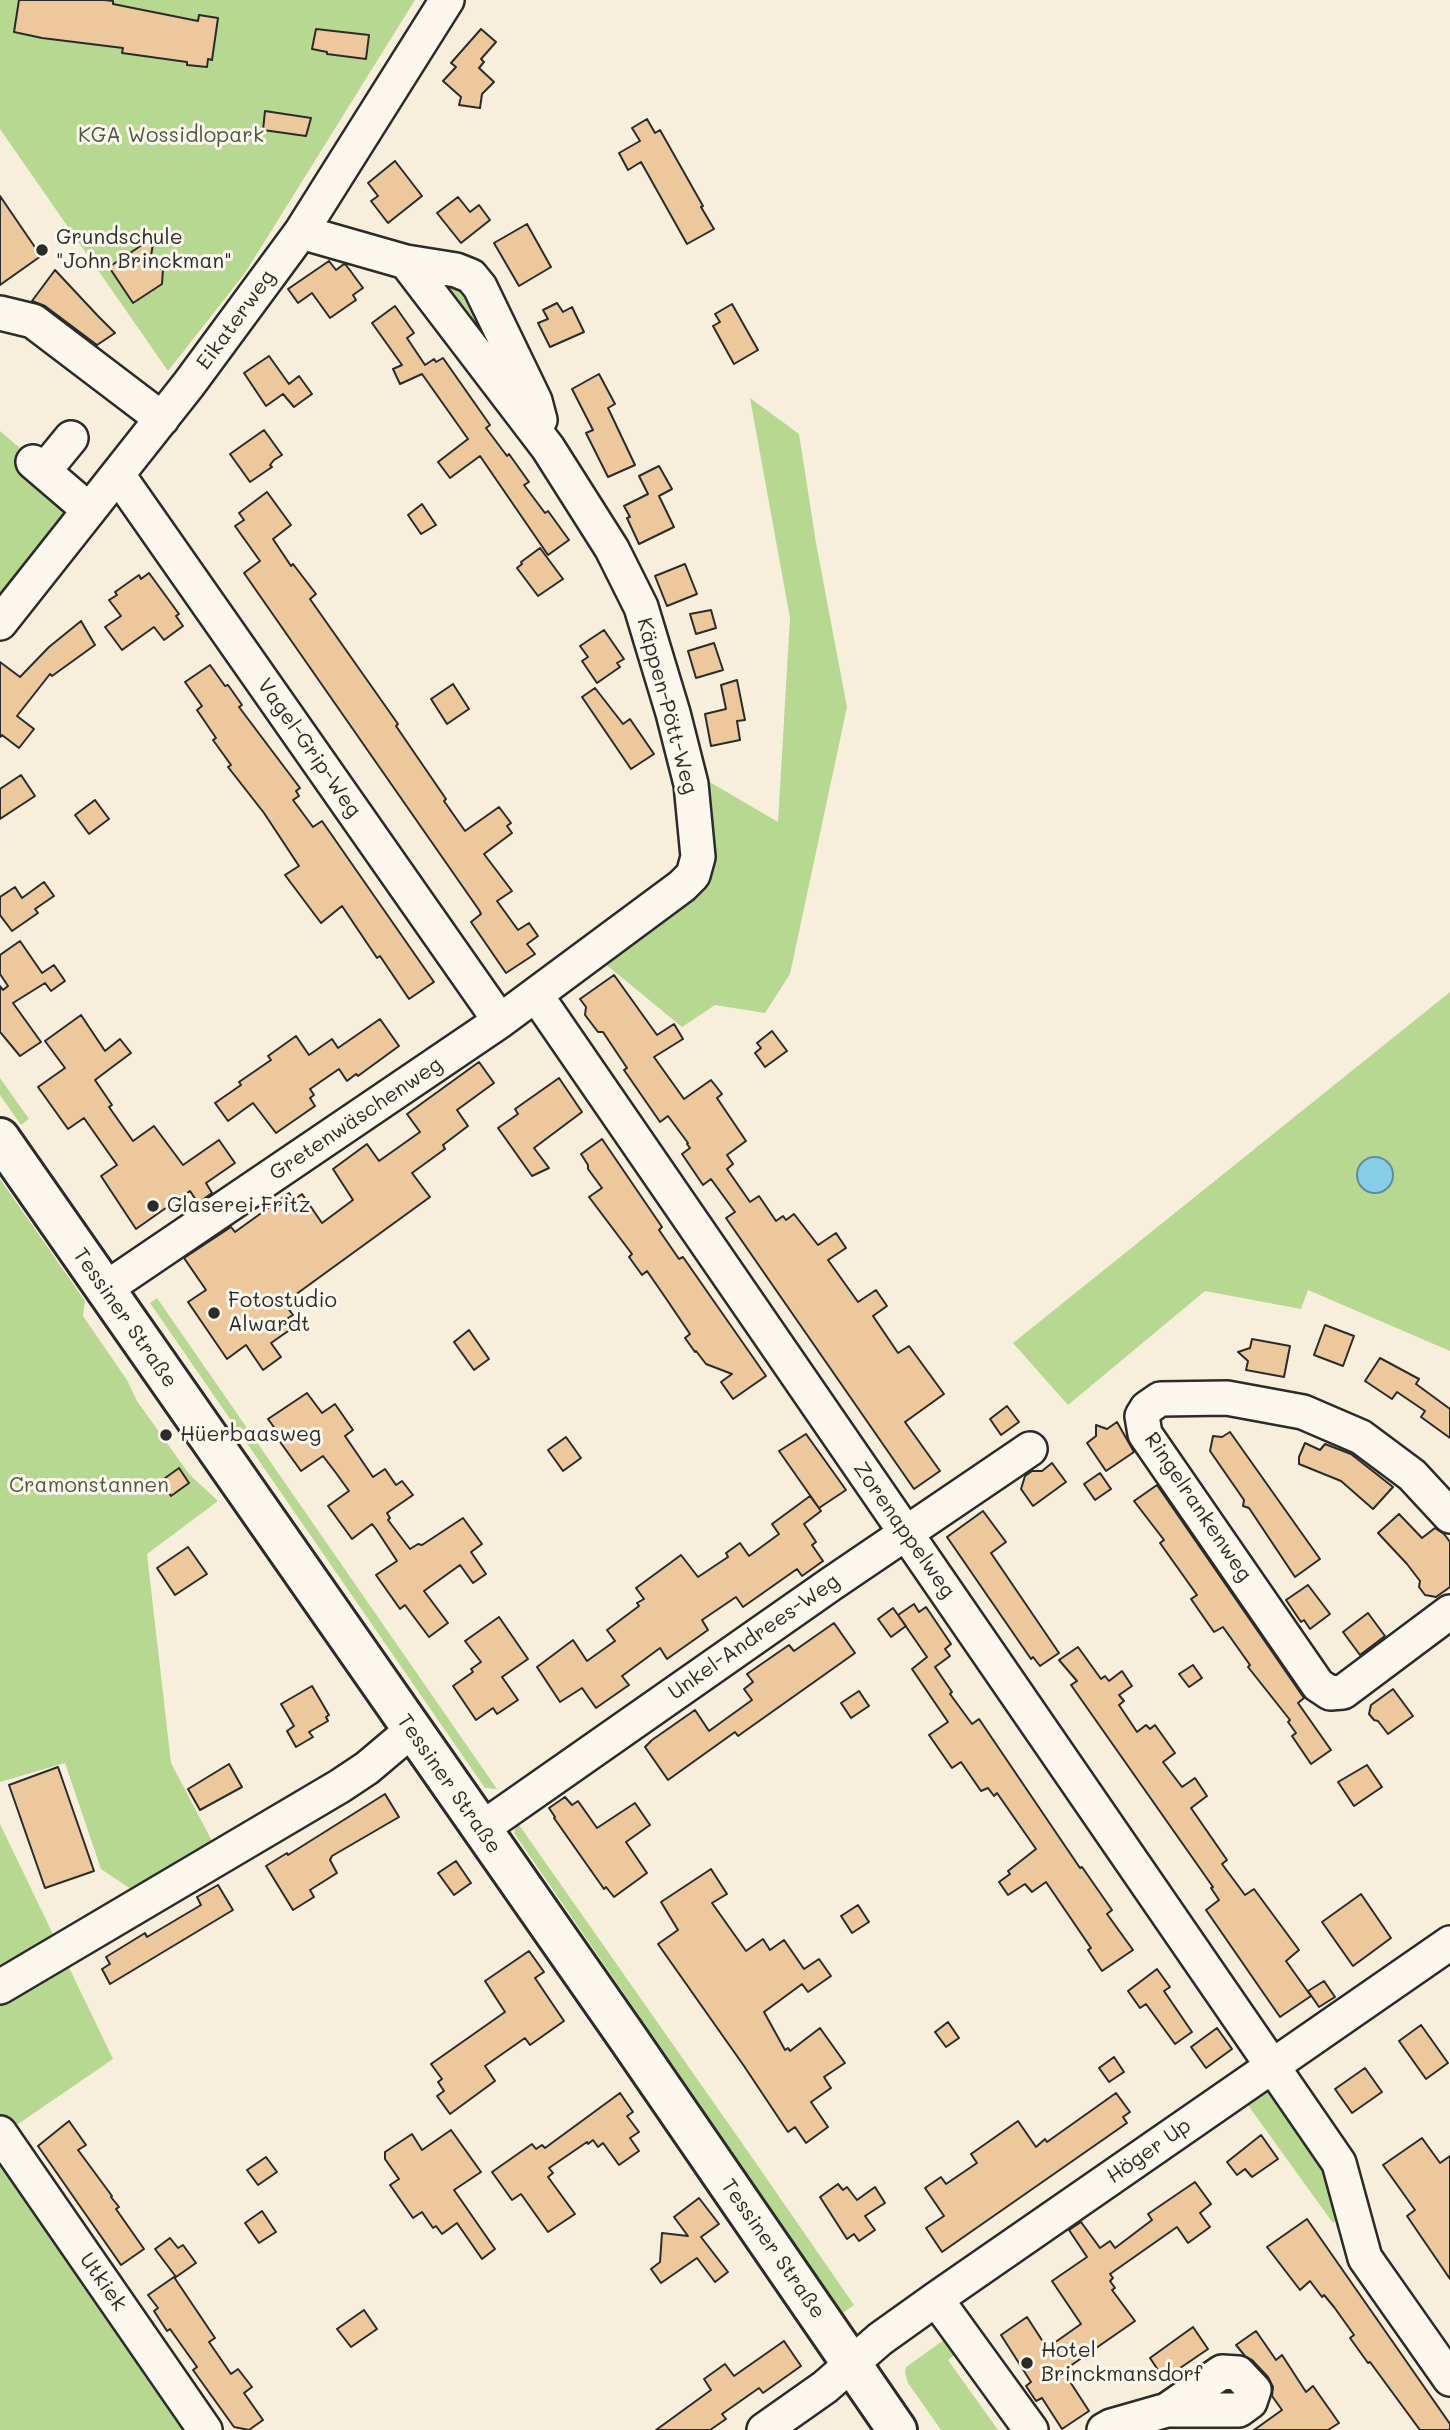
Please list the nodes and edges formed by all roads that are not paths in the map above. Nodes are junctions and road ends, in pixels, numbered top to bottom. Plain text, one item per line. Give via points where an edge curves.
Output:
1 (447, 0) edge
2 (300, 232) junction
3 (0, 313) edge
4 (162, 419) junction
5 (71, 438) dead end
6 (118, 475) junction
7 (89, 509) junction
8 (0, 623) edge
9 (536, 995) junction
10 (500, 1021) junction
11 (0, 1138) edge
12 (105, 1289) junction
13 (1030, 1449) dead end
14 (1450, 1516) edge
15 (906, 1532) junction
16 (1450, 1612) edge
17 (412, 1730) junction
18 (481, 1829) junction
19 (1450, 1943) edge
20 (0, 1987) edge
21 (1272, 2065) junction
22 (0, 2133) edge
23 (936, 2298) junction
24 (1444, 2357) edge
25 (852, 2364) junction
26 (1167, 2410) dead end
27 (783, 2425) edge
28 (205, 2430) edge
29 (897, 2430) edge
30 (1031, 2430) edge
31 (1104, 2430) edge

1 - 2 street, Eikaterweg
2 - 4 street, Eikaterweg
2 - 9 street, Käppen-Pött-Weg via 407,262 548,448 612,550 640,607 673,713 691,785 698,857 693,875
3 - 4 street via 33,321
4 - 6 street, Eikaterweg
5 - 7 street via 39,467
6 - 7 street, Eikaterweg
6 - 10 street, Vagel-Grip-Weg
7 - 8 street, Eikaterweg
9 - 10 street, Gretenwäschenweg
9 - 15 street, Zorenappelweg
10 - 12 street, Gretenwäschenweg
11 - 12 main road, Tessiner Straße
12 - 17 main road, Tessiner Straße
13 - 15 street, Unkel-Andrees-Weg
14 - 16 street, Ringelrankenweg via 1412,1475 1361,1437 1303,1412 1227,1398 1200,1398 1160,1399 1142,1416 1145,1434 1318,1685 1330,1693 1343,1692
15 - 18 street, Unkel-Andrees-Weg
15 - 21 street, Zorenappelweg
17 - 18 main road, Tessiner Straße
17 - 20 street via 340,1786
18 - 25 main road, Tessiner Straße
19 - 21 street, Höger Up
21 - 23 street, Höger Up
21 - 24 street, Zorenappelweg via 1339,2163 1365,2258
22 - 28 street, Utkiek
23 - 25 street, Höger Up
23 - 30 street
25 - 27 street, Höger Up
25 - 29 main road, Tessiner Straße
26 - 31 street

